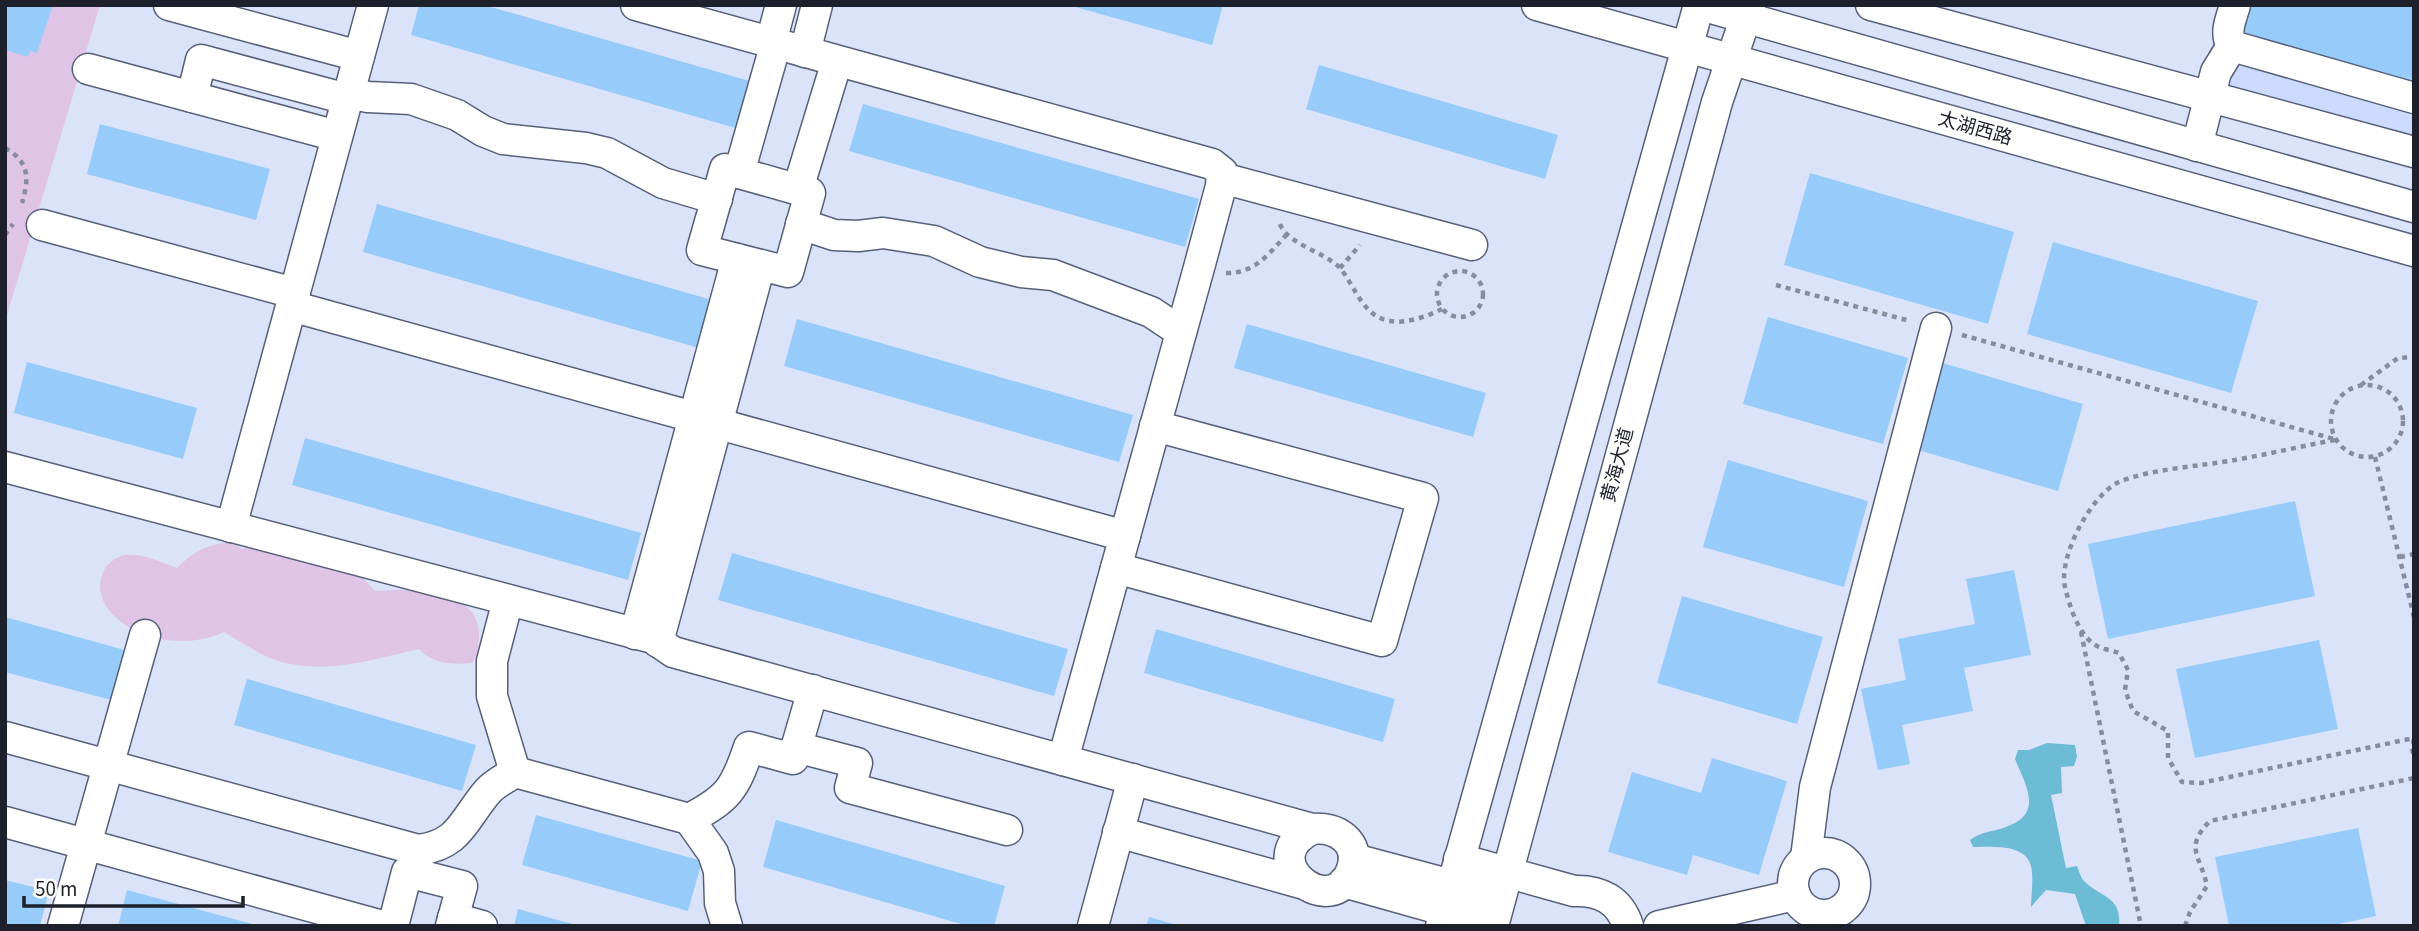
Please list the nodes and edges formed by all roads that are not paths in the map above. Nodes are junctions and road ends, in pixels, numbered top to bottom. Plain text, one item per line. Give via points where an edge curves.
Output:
1 (169, 5) edge
2 (373, 5) edge
3 (636, 5) edge
4 (781, 5) edge
5 (817, 5) edge
6 (1537, 5) edge
7 (1700, 5) edge
8 (1871, 5) edge
9 (2235, 5) edge
10 (1748, 12) edge
11 (773, 43) junction
12 (2232, 46) junction
13 (1687, 47) junction
14 (805, 52) junction
15 (359, 55) junction
16 (837, 61) junction
17 (1731, 61) junction
18 (88, 69) dead end
19 (348, 96) junction
20 (2210, 96) junction
21 (192, 97) junction
22 (2414, 98) edge
23 (337, 136) junction
24 (2197, 146) junction
25 (2414, 152) edge
26 (739, 173) junction
27 (1222, 178) junction
28 (798, 189) junction
29 (717, 199) junction
30 (2414, 207) edge
31 (25, 219) road end
32 (801, 224) junction
33 (1472, 245) dead end
34 (2414, 251) edge
35 (749, 262) junction
36 (293, 300) junction
37 (1936, 328) road end
38 (1181, 332) junction
39 (705, 421) junction
40 (1155, 426) junction
41 (5, 467) edge
42 (231, 527) junction
43 (1125, 536) junction
44 (1116, 568) junction
45 (508, 600) junction
46 (145, 635) dead end
47 (646, 638) junction
48 (813, 690) junction
49 (5, 737) edge
50 (796, 747) junction
51 (1063, 760) junction
52 (109, 765) junction
53 (515, 772) junction
54 (1133, 779) junction
55 (689, 819) junction
56 (5, 822) edge
57 (1312, 829) junction
58 (1007, 830) dead end
59 (1118, 832) junction
60 (86, 845) junction
61 (437, 847) junction
62 (1805, 858) junction
63 (1349, 870) junction
64 (430, 878) junction
65 (1301, 883) junction
66 (1449, 895) edge
67 (1795, 895) junction
68 (1498, 905) edge
69 (1841, 919) edge
70 (452, 922) edge
71 (63, 926) edge
72 (382, 926) edge
73 (393, 926) edge
74 (482, 926) edge
75 (727, 926) edge
76 (1093, 926) edge
77 (1628, 926) edge
78 (1659, 926) edge

1 - 15 street
2 - 15 street
3 - 11 street
4 - 11 street
5 - 14 street
6 - 13 street, 太湖西路
7 - 10 street
7 - 13 street
8 - 20 street
9 - 12 street via 2228,30
10 - 17 street, 黄海大道
10 - 24 street
11 - 14 street
11 - 26 street
12 - 20 street via 2216,72
12 - 22 street
13 - 17 street, 太湖西路
13 - 66 street
14 - 16 street
15 - 19 street
16 - 27 street via 1212,164
16 - 28 street
17 - 34 street, 太湖西路
17 - 68 street, 黄海大道
18 - 21 street
19 - 21 street via 201,60
19 - 23 street
19 - 29 street via 411,99 457,115 503,139 607,153 663,183
20 - 24 street
20 - 25 street
21 - 23 street
23 - 36 street
24 - 30 street
26 - 28 street
26 - 29 street via 725,169
27 - 33 street
27 - 38 street
28 - 32 street via 810,192
29 - 35 street via 702,250
31 - 36 street
32 - 35 street via 788,272
32 - 38 street via 834,235 883,233 934,241 980,262 1053,275 1151,312
35 - 39 street
36 - 39 street
36 - 42 street
37 - 62 street via 1815,787
38 - 40 street
39 - 43 street
39 - 47 street
40 - 43 street
40 - 44 street via 1423,498 1382,641
41 - 42 street
42 - 45 street
43 - 44 street
44 - 51 street
45 - 47 street
45 - 53 street via 492,661 492,696
46 - 52 street
47 - 48 street via 673,652
48 - 50 street
48 - 51 street
49 - 52 street
50 - 55 street via 793,759 749,747 728,794
50 - 58 street via 857,763 850,788
51 - 54 street
52 - 60 street
52 - 61 street via 418,849
53 - 55 street
53 - 61 street via 489,789 453,836
54 - 57 street
54 - 59 street
55 - 75 street via 713,853
56 - 60 street
57 - 63 street via 1342,834 1349,842
57 - 65 street via 1291,851 1292,871
59 - 65 street
59 - 76 street
60 - 71 street
60 - 72 street
61 - 64 street
62 - 67 street via 1794,875
62 - 69 street via 1825,852 1851,867 1853,897
63 - 65 street via 1336,888 1325,891
63 - 66 street
64 - 70 street via 462,886
64 - 73 street via 407,872
66 - 68 street
66 - 68 street
67 - 69 street via 1809,911
67 - 78 street
68 - 77 street via 1590,890 1617,905
70 - 74 street

